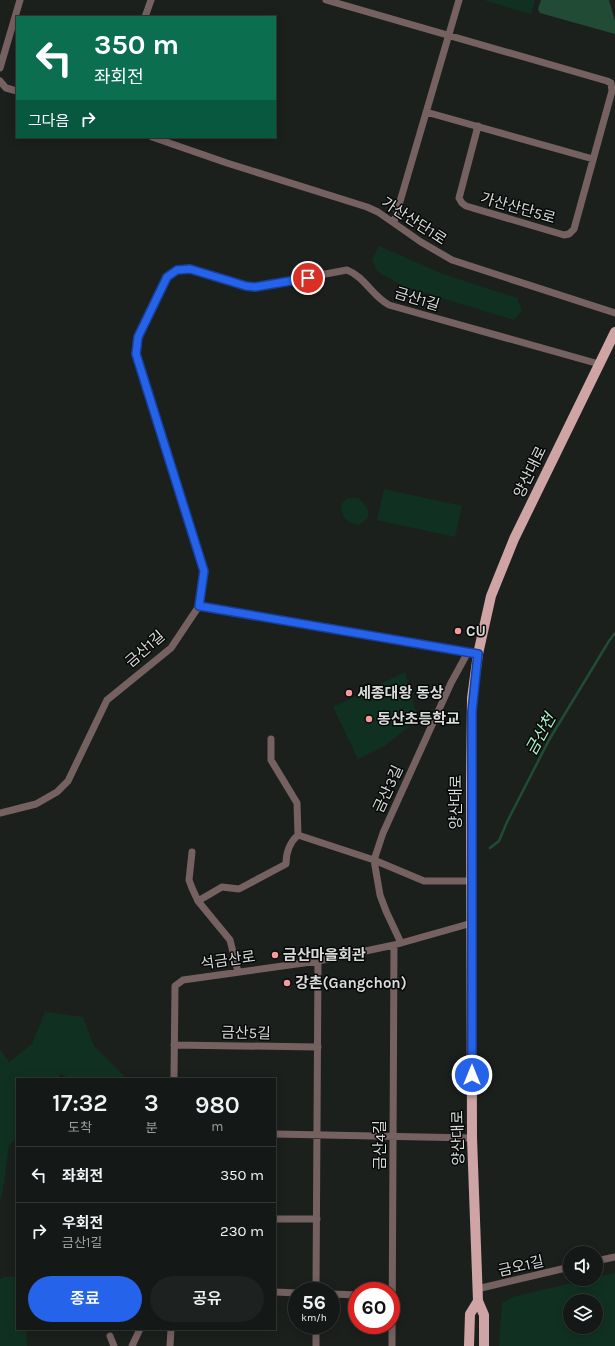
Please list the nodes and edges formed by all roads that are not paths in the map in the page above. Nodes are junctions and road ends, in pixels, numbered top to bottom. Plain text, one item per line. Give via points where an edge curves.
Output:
1 (20, 0) edge
2 (151, 0) edge
3 (326, 0) edge
4 (459, 0) edge
5 (145, 16) edge
6 (448, 36) junction
7 (0, 68) edge
8 (0, 81) edge
9 (16, 91) edge
10 (426, 112) junction
11 (478, 126) junction
12 (155, 138) edge
13 (593, 159) junction
14 (394, 222) junction
15 (615, 313) edge
16 (615, 332) edge
17 (599, 364) junction
18 (199, 606) junction
19 (473, 653) junction
20 (271, 739) dead end
21 (0, 813) edge
22 (298, 835) junction
23 (192, 852) dead end
24 (374, 860) junction
25 (472, 881) junction
26 (198, 902) junction
27 (472, 923) junction
28 (398, 944) junction
29 (318, 961) junction
30 (238, 972) junction
31 (174, 1045) junction
32 (318, 1047) junction
33 (174, 1078) edge
34 (276, 1134) edge
35 (317, 1135) junction
36 (393, 1136) junction
37 (472, 1138) junction
38 (276, 1219) edge
39 (317, 1219) junction
40 (615, 1256) edge
41 (603, 1259) edge
42 (563, 1269) edge
43 (316, 1282) edge
44 (392, 1282) edge
45 (478, 1289) junction
46 (276, 1292) edge
47 (288, 1293) edge
48 (478, 1301) junction
49 (140, 1330) edge
50 (171, 1330) edge
51 (316, 1334) edge
52 (392, 1334) edge
53 (110, 1336) dead end
54 (114, 1346) edge
55 (132, 1346) edge
56 (170, 1346) edge
57 (316, 1346) edge
58 (392, 1346) edge
59 (469, 1346) edge
60 (484, 1346) edge

1 - 7 street
2 - 5 street
3 - 6 street
4 - 6 street
6 - 10 street
6 - 13 street, 가산산단5로 via 611,83 612,91
8 - 9 street via 6,88
10 - 11 street
10 - 14 street
11 - 13 street
11 - 13 street, 가산산단5로 via 459,198 466,206 568,234 574,229
12 - 14 street, 가산산단1로 via 367,206
14 - 15 street, 가산산단1로 via 452,260
16 - 17 main road, 양산대로
17 - 18 street, 금산1길 via 389,305 382,302 358,276 347,270 255,287 190,269 177,270 167,277 138,337 136,354 204,571
17 - 19 main road, 양산대로 via 514,539 491,596
18 - 19 street
18 - 21 street, 금산1길 via 171,648 106,700 68,781 57,792 36,804
19 - 24 street, 금산3길 via 451,683 383,833
19 - 25 main road, 양산대로
20 - 22 street via 271,760 297,803
22 - 24 street
22 - 26 street via 292,840 286,855 286,864 239,889 222,887
23 - 26 street via 189,880
24 - 25 street via 424,881
24 - 28 street, 금산3길 via 380,895
25 - 27 main road, 양산대로
26 - 30 street via 230,940
27 - 28 street, 석금산로
27 - 37 main road, 양산대로
28 - 29 street, 석금산로
28 - 36 street, 금산4길
29 - 30 street, 석금산로
29 - 32 street
30 - 31 street, 석금산로 via 184,980 175,986
31 - 32 street, 금산5길
31 - 33 street, 석금산로
32 - 35 street
34 - 35 street
35 - 36 street
35 - 39 street
36 - 37 street
36 - 44 street, 금산4길
37 - 45 main road, 양산대로
38 - 39 street
39 - 43 street
40 - 41 street
42 - 45 street, 금오1길
45 - 48 main road, 양산대로
46 - 47 street
48 - 59 main road, 양산대로 via 470,1314
48 - 60 main road, 양산대로 via 484,1315
49 - 55 street
50 - 56 street
51 - 57 street
52 - 58 street, 금산4길
53 - 54 street

